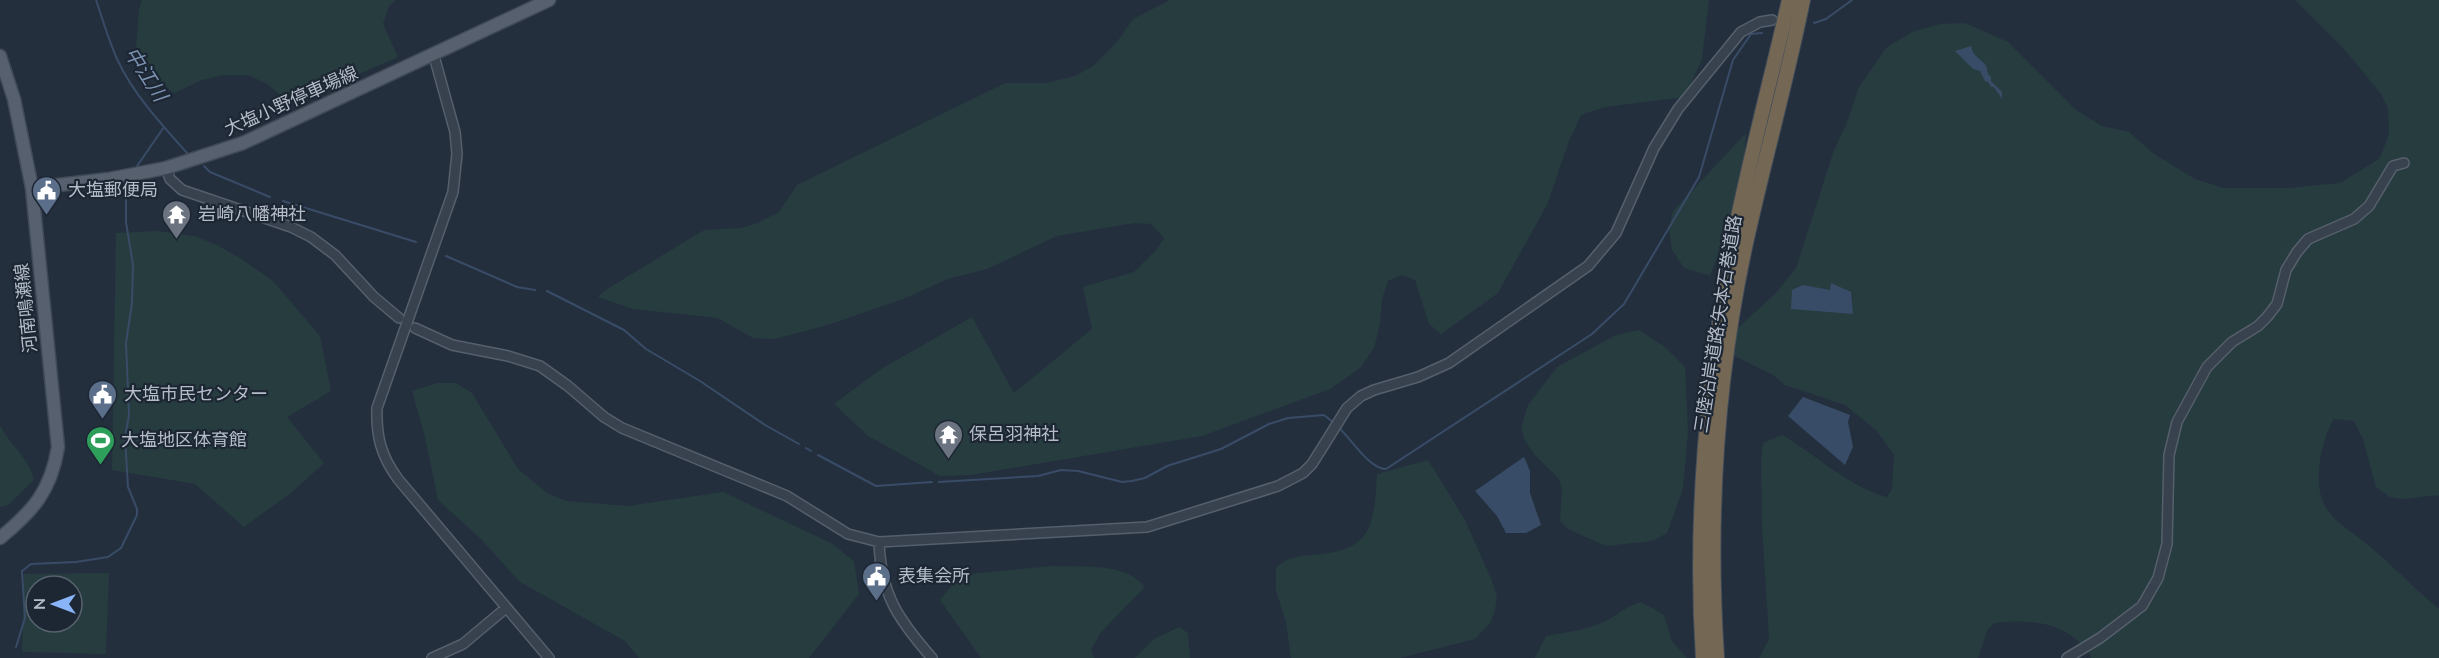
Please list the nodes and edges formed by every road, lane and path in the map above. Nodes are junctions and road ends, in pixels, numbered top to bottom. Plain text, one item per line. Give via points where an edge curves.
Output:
1 (549, 0) edge
2 (1783, 0) edge
3 (1799, 2) edge
4 (1772, 20) dead end
5 (434, 56) junction
6 (0, 57) edge
7 (1765, 104) junction
8 (2404, 163) dead end
9 (166, 168) junction
10 (32, 188) junction
11 (1737, 253) junction
12 (399, 318) dead end
13 (415, 328) dead end
14 (1714, 409) junction
15 (0, 538) edge
16 (879, 542) junction
17 (507, 608) junction
18 (432, 658) edge
19 (549, 658) edge
20 (932, 658) edge
21 (1703, 658) edge
22 (1717, 658) edge
23 (2067, 658) edge

1 - 5 main road, 大塩小野停車場線
2 - 7 highway
3 - 7 highway, 三陸沿岸道路;矢本石巻道路
3 - 11 highway, 三陸沿岸道路;矢本石巻道路
4 - 16 street via 1741,32 1678,109 1654,148 1616,233 1588,266 1449,363 1418,378 1361,396 1343,413 1312,464 1292,479 1147,527
5 - 9 main road, 大塩小野停車場線 via 243,143
5 - 17 street via 455,132 453,192 380,400 376,425 388,466
6 - 10 main road, 河南鳴瀬線 via 14,99
7 - 11 highway, 三陸沿岸道路;矢本石巻道路
8 - 23 street via 2393,166 2369,206 2354,219 2308,239 2286,270 2277,304 2267,317 2232,342 2207,367 2177,422 2169,455 2167,544 2158,578 2142,606
9 - 10 main road, 大塩小野停車場線
9 - 12 street via 170,179 182,190 291,226 311,237 335,255
10 - 15 main road, 河南鳴瀬線 via 58,447 53,471 37,504
11 - 14 highway, 三陸沿岸道路;矢本石巻道路
13 - 16 street via 452,345 540,366 622,428 787,496 848,534
14 - 21 highway, 三陸沿岸道路;矢本石巻道路 via 1700,511
14 - 22 highway, 三陸沿岸道路;矢本石巻道路
16 - 20 street via 880,563 892,604
17 - 18 street via 463,644
17 - 19 street

